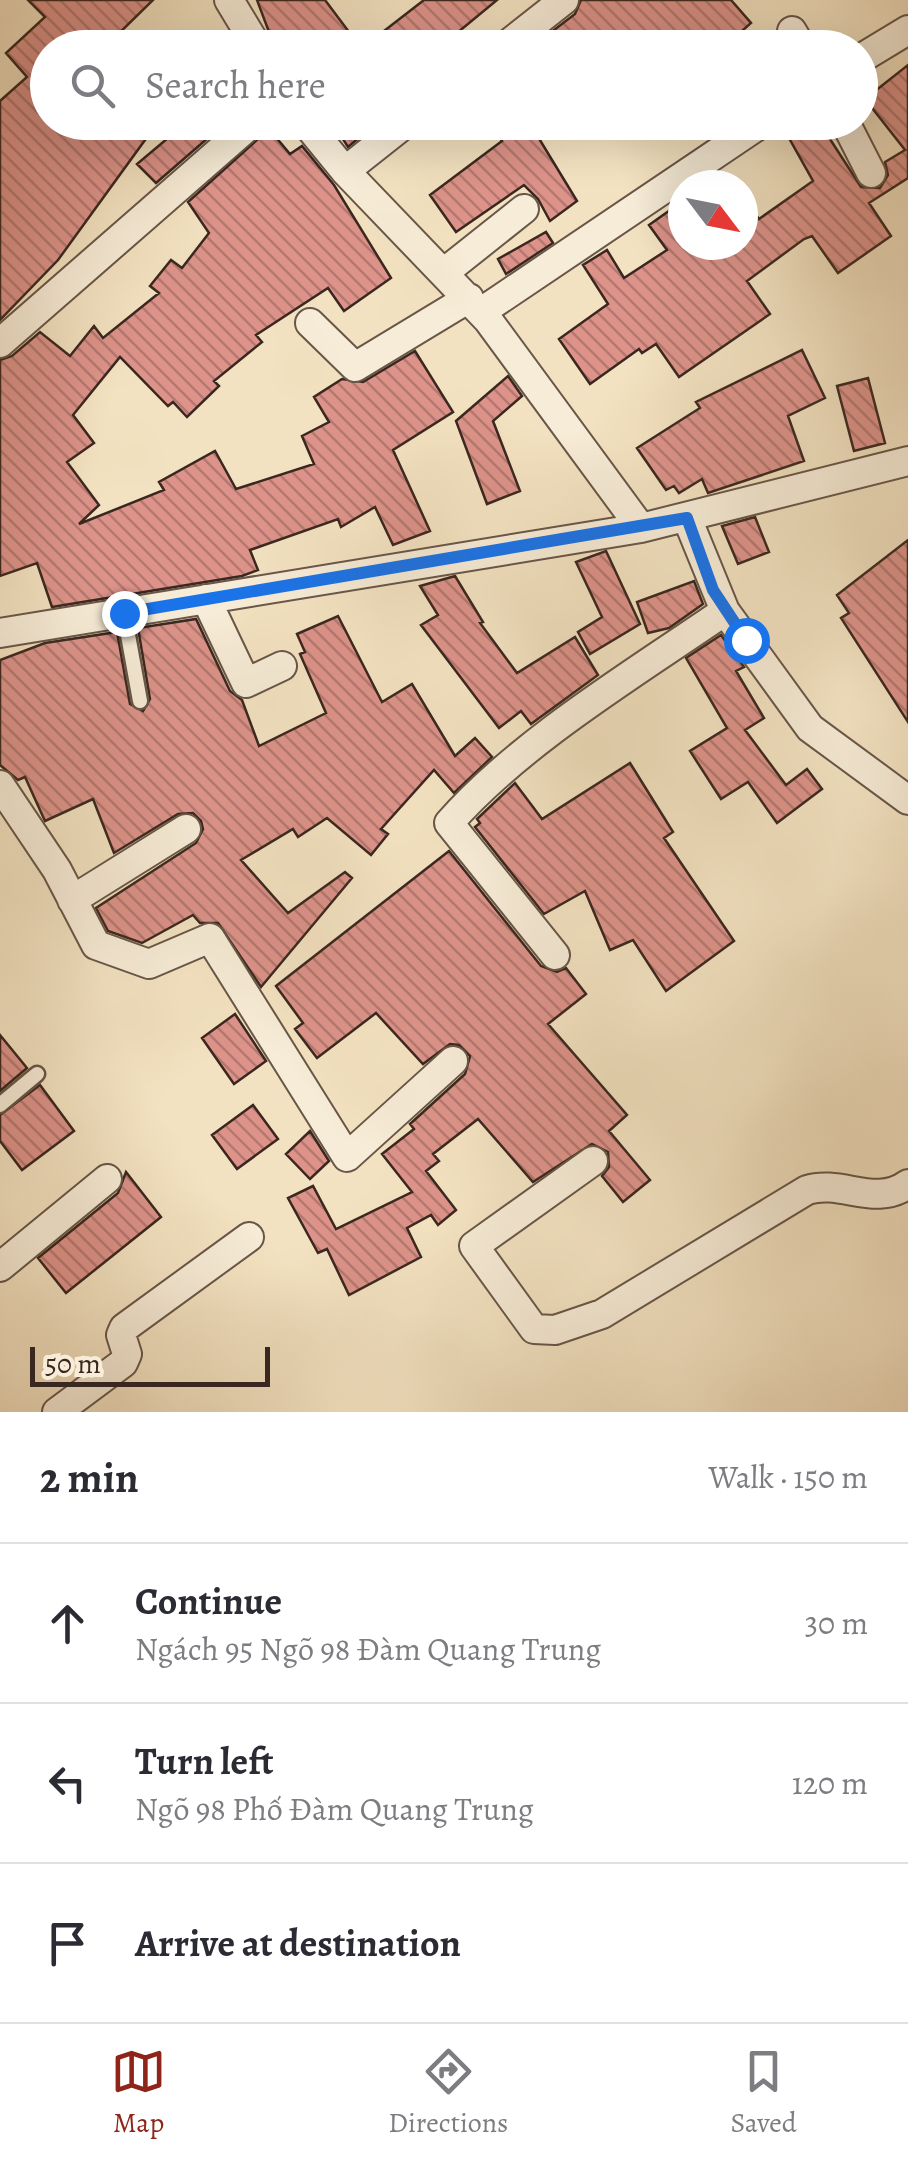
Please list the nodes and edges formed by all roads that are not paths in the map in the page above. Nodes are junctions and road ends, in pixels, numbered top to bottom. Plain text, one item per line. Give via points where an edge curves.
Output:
1 (229, 0) edge
2 (564, 0) edge
3 (247, 30) edge
4 (526, 30) edge
5 (908, 30) edge
6 (878, 48) edge
7 (233, 140) edge
8 (319, 140) edge
9 (384, 140) edge
10 (736, 140) edge
11 (854, 140) edge
12 (344, 171) junction
13 (871, 172) dead end
14 (524, 209) dead end
15 (446, 271) junction
16 (475, 305) junction
17 (310, 323) dead end
18 (0, 343) edge
19 (908, 461) edge
20 (687, 518) junction
21 (641, 528) junction
22 (206, 600) junction
23 (725, 611) junction
24 (124, 613) junction
25 (0, 633) edge
26 (282, 666) dead end
27 (140, 702) dead end
28 (0, 785) edge
29 (908, 800) edge
30 (186, 829) dead end
31 (72, 900) junction
32 (555, 955) dead end
33 (453, 1062) dead end
34 (37, 1074) dead end
35 (0, 1106) edge
36 (593, 1161) dead end
37 (107, 1179) dead end
38 (908, 1184) edge
39 (249, 1237) dead end
40 (0, 1267) edge
41 (57, 1412) edge

1 - 3 street
2 - 4 street
5 - 6 street
7 - 18 street
8 - 12 street
9 - 12 street
10 - 16 street
11 - 13 street
12 - 15 street
14 - 15 street
15 - 16 street
16 - 17 street via 355,367
16 - 21 street
19 - 20 street
20 - 21 street
20 - 23 street
21 - 22 street
22 - 24 street
22 - 26 street via 246,683
23 - 29 street via 810,728
23 - 32 street via 598,698 470,798 448,823
24 - 25 street
24 - 27 lane
28 - 31 street
30 - 31 street
31 - 33 street via 96,946 148,964 210,938 347,1157
34 - 35 lane
36 - 38 street via 474,1246 534,1330 602,1314 807,1190 823,1185 872,1196
37 - 40 street
39 - 41 street via 124,1328 124,1363

